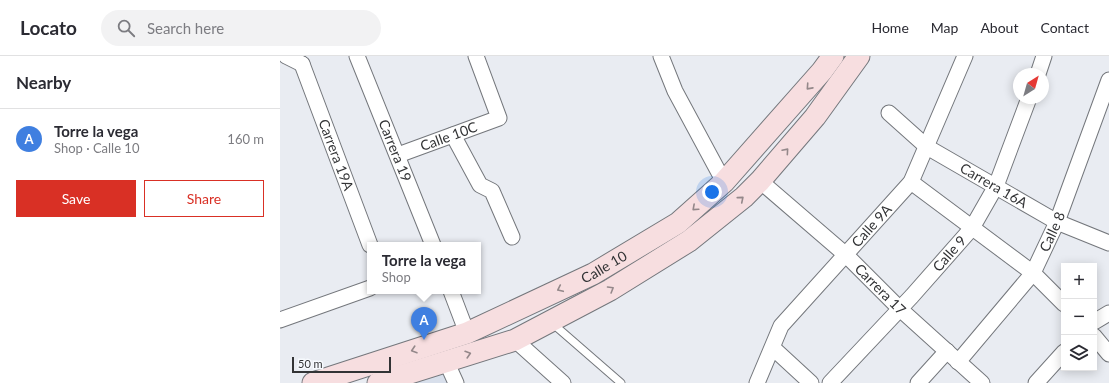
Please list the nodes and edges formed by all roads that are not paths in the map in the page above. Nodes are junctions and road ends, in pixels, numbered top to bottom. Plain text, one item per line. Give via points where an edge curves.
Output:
1 (286, 56) edge
2 (357, 56) edge
3 (476, 56) edge
4 (661, 56) edge
5 (833, 56) edge
6 (859, 56) edge
7 (965, 56) edge
8 (1044, 56) edge
9 (305, 60) edge
10 (1040, 68) edge
11 (1109, 80) edge
12 (1027, 104) edge
13 (889, 113) dead end
14 (453, 135) junction
15 (927, 147) junction
16 (398, 155) junction
17 (760, 181) junction
18 (724, 182) junction
19 (911, 182) junction
20 (996, 186) junction
21 (1057, 222) junction
22 (972, 228) junction
23 (512, 237) dead end
24 (369, 242) edge
25 (432, 242) edge
26 (1109, 242) edge
27 (846, 255) junction
28 (1033, 273) junction
29 (367, 289) edge
30 (452, 294) edge
31 (1061, 301) edge
32 (900, 309) junction
33 (1109, 313) edge
34 (280, 320) edge
35 (1097, 320) edge
36 (550, 322) junction
37 (467, 332) junction
38 (515, 340) junction
39 (1097, 340) edge
40 (773, 348) junction
41 (947, 351) junction
42 (1109, 354) edge
43 (1061, 355) edge
44 (446, 361) junction
45 (958, 362) junction
46 (312, 383) edge
47 (378, 383) edge
48 (456, 383) edge
49 (563, 383) edge
50 (621, 383) edge
51 (757, 383) edge
52 (811, 383) edge
53 (830, 383) edge
54 (918, 383) edge
55 (982, 383) edge
56 (1036, 383) edge

1 - 9 street
2 - 16 street, Carrera 19
3 - 14 street, Calle 10C via 499,118
4 - 18 street via 675,90
5 -> 18 main road, Calle 10
17 -> 6 main road, Calle 10 via 815,117
7 - 15 street, Calle 9A
8 - 10 street
9 - 24 street, Carrera 19A
11 - 21 street, Calle 8
12 - 20 street, Calle 9
13 - 15 street, Carrera 16A
14 - 16 street, Calle 10C
14 - 23 street via 480,185 492,191
15 - 19 street, Calle 9A
15 - 20 street, Carrera 16A
16 - 25 street, Carrera 19
17 - 27 street, Carrera 17
36 -> 17 main road, Calle 10 via 610,290 689,241
18 -> 37 main road, Calle 10 via 678,223 593,274
19 - 22 street
19 - 27 street, Calle 9A
20 - 21 street, Carrera 16A
20 - 22 street, Calle 9
21 - 26 street, Carrera 16A
21 - 28 street, Calle 8
22 - 28 street
22 - 32 street, Calle 9
27 - 32 street, Carrera 17
27 - 40 street, Calle 9A via 781,326
28 - 31 street
28 - 45 street, Calle 8
29 - 34 street
30 - 37 street
32 - 41 street, Carrera 17
32 - 53 street, Calle 9
33 - 35 street
36 - 38 main road, Calle 10
36 - 50 lane
37 -> 46 main road, Calle 10
44 -> 38 main road, Calle 10
38 - 49 street
39 - 42 street
40 - 51 street, Calle 9A
40 - 52 street
41 - 45 street, Carrera 17
41 - 54 street
43 - 56 street
44 - 47 main road, Calle 10
44 - 48 street
45 - 55 street, Carrera 17

